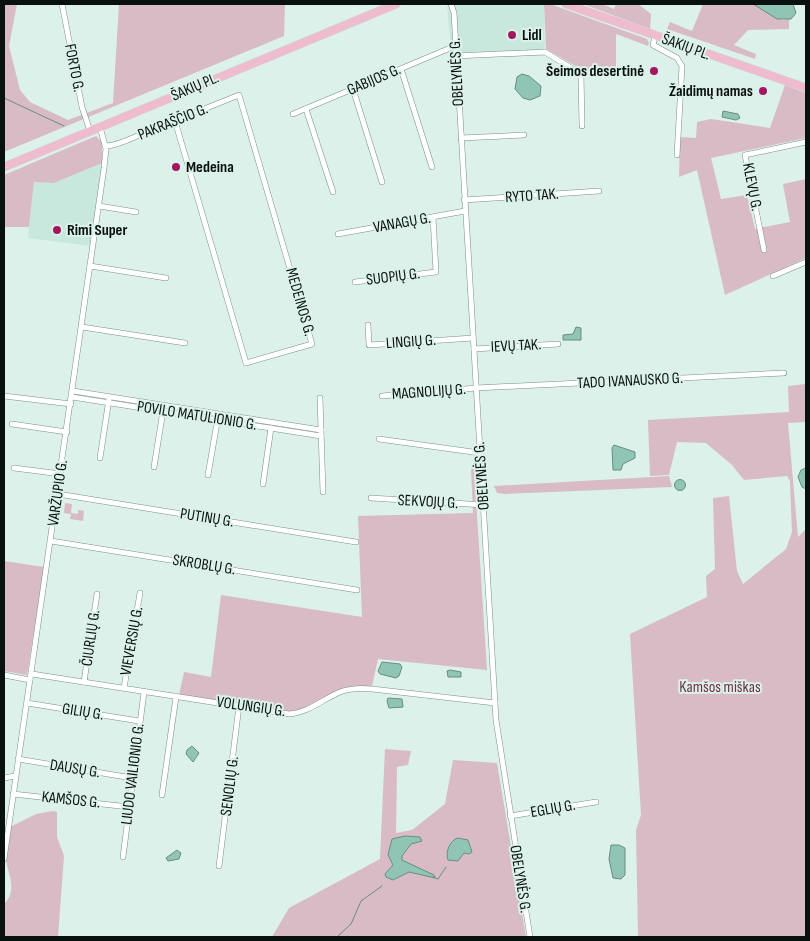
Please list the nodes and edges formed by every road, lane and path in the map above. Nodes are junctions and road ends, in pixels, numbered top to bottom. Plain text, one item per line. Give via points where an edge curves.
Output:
1 (62, 4) edge
2 (396, 4) edge
3 (400, 4) edge
4 (451, 4) edge
5 (457, 4) edge
6 (566, 4) edge
7 (386, 8) junction
8 (454, 13) junction
9 (654, 36) junction
10 (455, 46) junction
11 (455, 56) junction
12 (400, 69) junction
13 (806, 88) edge
14 (353, 89) junction
15 (239, 95) joint
16 (306, 109) junction
17 (293, 114) dead end
18 (175, 120) junction
19 (582, 126) dead end
20 (100, 127) junction
21 (90, 131) junction
22 (524, 135) dead end
23 (461, 138) junction
24 (806, 142) edge
25 (106, 146) junction
26 (677, 154) dead end
27 (4, 167) edge
28 (432, 167) dead end
29 (382, 182) dead end
30 (599, 191) dead end
31 (333, 192) dead end
32 (464, 200) junction
33 (99, 206) junction
34 (465, 211) junction
35 (136, 212) dead end
36 (433, 217) junction
37 (338, 234) dead end
38 (764, 250) dead end
39 (806, 262) edge
40 (90, 266) junction
41 (774, 276) dead end
42 (166, 278) dead end
43 (355, 282) dead end
44 (368, 325) dead end
45 (82, 327) junction
46 (473, 338) junction
47 (185, 343) dead end
48 (558, 344) dead end
49 (474, 348) junction
50 (784, 373) dead end
51 (476, 388) junction
52 (72, 394) junction
53 (4, 396) edge
54 (382, 396) dead end
55 (320, 398) dead end
56 (109, 400) junction
57 (71, 404) junction
58 (163, 411) junction
59 (218, 417) junction
60 (12, 424) dead end
61 (271, 428) junction
62 (67, 432) junction
63 (321, 433) junction
64 (379, 439) dead end
65 (480, 453) junction
66 (100, 458) dead end
67 (154, 467) dead end
68 (14, 468) dead end
69 (61, 474) junction
70 (208, 475) dead end
71 (263, 484) dead end
72 (323, 492) dead end
73 (58, 494) junction
74 (372, 498) dead end
75 (484, 505) junction
76 (52, 541) junction
77 (356, 542) dead end
78 (357, 590) dead end
79 (140, 593) dead end
80 (97, 594) dead end
81 (4, 675) edge
82 (31, 677) junction
83 (84, 682) junction
84 (124, 688) junction
85 (144, 692) junction
86 (176, 697) junction
87 (27, 703) junction
88 (495, 703) junction
89 (239, 706) junction
90 (140, 721) junction
91 (18, 759) junction
92 (15, 776) junction
93 (4, 778) edge
94 (132, 778) junction
95 (13, 794) junction
96 (162, 795) dead end
97 (596, 802) dead end
98 (129, 806) junction
99 (510, 816) junction
100 (6, 828) edge
101 (123, 857) dead end
102 (4, 859) edge
103 (219, 866) dead end
104 (530, 937) edge

1 - 21 street, FORTO G. via 82,107
2 - 7 main road, ŠAKIŲ PL.
3 - 7 main road, ŠAKIŲ PL.
4 - 8 street, OBELYNĖS G.
5 - 8 street, OBELYNĖS G.
6 - 9 main road, ŠAKIŲ PL.
7 - 20 main road, ŠAKIŲ PL.
8 - 10 street, OBELYNĖS G.
9 - 13 main road, ŠAKIŲ PL.
9 - 26 street via 653,45 677,58 682,66
10 - 11 street, OBELYNĖS G.
10 - 12 street, GABIJOS G.
11 - 19 street via 547,52 581,74
11 - 23 street, OBELYNĖS G.
12 - 14 street, GABIJOS G.
12 - 28 street
14 - 16 street, GABIJOS G.
14 - 29 street
15 - 18 street, PAKRAŠČIO G.
15 - 18 street, MEDEINOS G. via 312,344 246,363
16 - 17 street, GABIJOS G.
16 - 31 street
18 - 25 street, PAKRAŠČIO G.
20 - 21 main road, ŠAKIŲ PL.
20 - 25 street, VARŽUPIO G.
21 - 27 main road, ŠAKIŲ PL.
22 - 23 street
23 - 32 street, OBELYNĖS G.
24 - 38 street, KLEVŲ G. via 745,155
25 - 33 street, VARŽUPIO G.
30 - 32 street, RYTO TAK.
32 - 34 street, OBELYNĖS G.
33 - 35 street
33 - 40 street, VARŽUPIO G.
34 - 36 street, VANAGŲ G.
34 - 46 street, OBELYNĖS G.
36 - 37 street, VANAGŲ G.
36 - 43 street, SUOPIŲ G. via 436,272
39 - 41 street
40 - 42 street
40 - 45 street, VARŽUPIO G.
44 - 46 street, LINGIŲ G. via 369,345
45 - 47 street
45 - 52 street, VARŽUPIO G.
46 - 49 street, OBELYNĖS G.
48 - 49 street, IEVŲ TAK.
49 - 51 street, OBELYNĖS G.
50 - 51 street, TADO IVANAUSKO G.
51 - 54 street, MAGNOLIJŲ G.
51 - 65 street, OBELYNĖS G.
52 - 56 street, POVILO MATULIONIO G.
52 - 57 street, VARŽUPIO G.
53 - 57 street
55 - 63 street
56 - 58 street, POVILO MATULIONIO G.
56 - 59 street, POVILO MATULIONIO G.
56 - 66 street
57 - 62 street, VARŽUPIO G.
58 - 59 street, POVILO MATULIONIO G.
58 - 67 street
59 - 61 street, POVILO MATULIONIO G.
59 - 63 street, POVILO MATULIONIO G.
59 - 70 street
60 - 62 street
61 - 63 street, POVILO MATULIONIO G.
61 - 71 street
62 - 69 street, VARŽUPIO G.
63 - 72 street
64 - 65 street
65 - 75 street, OBELYNĖS G.
68 - 69 street
69 - 73 street, VARŽUPIO G.
73 - 76 street, VARŽUPIO G.
73 - 77 street, PUTINŲ G.
74 - 75 street, SEKVOJŲ G.
75 - 88 street, OBELYNĖS G.
76 - 78 street, SKROBLŲ G.
76 - 82 street, VARŽUPIO G.
79 - 84 street, VIEVERSIŲ G.
80 - 83 street, ČIURLIŲ G.
81 - 82 street, VOLUNGIŲ G.
82 - 83 street, VOLUNGIŲ G.
82 - 87 street, VARŽUPIO G.
83 - 84 street, VOLUNGIŲ G.
84 - 85 street, VOLUNGIŲ G.
85 - 86 street, VOLUNGIŲ G.
85 - 90 street, LIUDO VAILIONIO G.
86 - 89 street, VOLUNGIŲ G.
86 - 96 street
87 - 90 street, GILIŲ G.
87 - 91 street, VARŽUPIO G.
88 - 89 street, VOLUNGIŲ G. via 362,688 340,692 295,713
88 - 99 street, OBELYNĖS G.
89 - 103 street, SENOLIŲ G.
90 - 94 street, LIUDO VAILIONIO G.
91 - 92 street, VARŽUPIO G.
91 - 94 street, DAUSŲ G.
92 - 93 street
92 - 95 street, VARŽUPIO G.
94 - 98 street, LIUDO VAILIONIO G.
95 - 98 street, KAMŠOS G.
95 - 100 street, VARŽUPIO G.
97 - 99 street, EGLIŲ G.
98 - 101 street, LIUDO VAILIONIO G.
99 - 104 street, OBELYNĖS G.
100 - 102 street, VARŽUPIO G.

